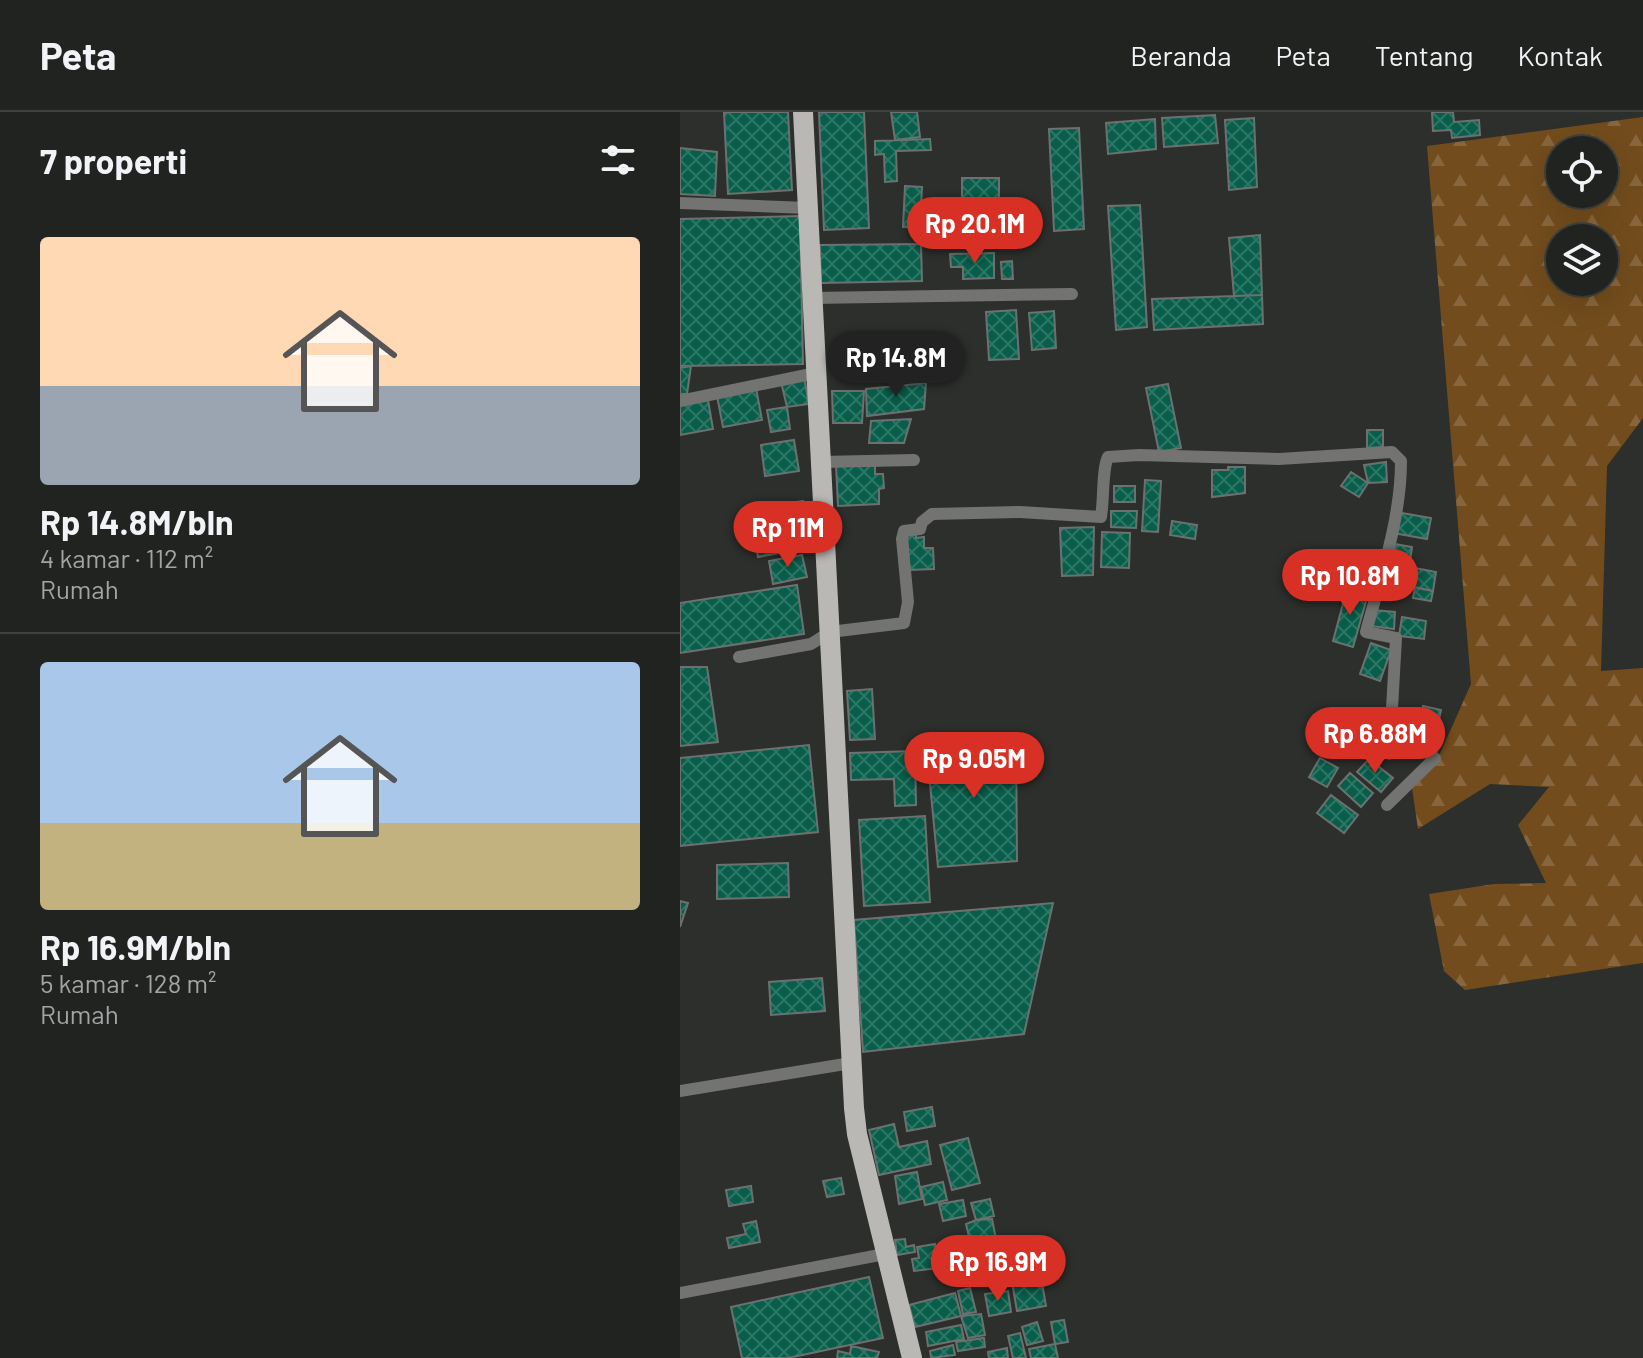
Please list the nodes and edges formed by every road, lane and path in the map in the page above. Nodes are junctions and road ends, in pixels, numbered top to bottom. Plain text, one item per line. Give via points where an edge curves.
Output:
1 (803, 112) edge
2 (680, 203) edge
3 (808, 208) junction
4 (1072, 294) dead end
5 (812, 298) junction
6 (816, 373) junction
7 (680, 401) edge
8 (914, 460) dead end
9 (821, 462) junction
10 (830, 632) junction
11 (739, 657) dead end
12 (1387, 805) dead end
13 (851, 1063) junction
14 (680, 1091) edge
15 (885, 1254) junction
16 (680, 1293) edge
17 (912, 1358) edge

1 - 3 main road
2 - 3 street
3 - 5 main road
4 - 5 street
5 - 6 main road
6 - 7 street
6 - 9 main road
8 - 9 street
9 - 10 main road
10 - 11 street via 811,644
10 - 12 street via 904,623 904,531 920,529 932,514 1101,517 1108,457 1279,459 1392,452 1401,461 1401,490 1366,632 1396,638 1391,726 1435,758
10 - 13 main road
13 - 14 street
13 - 15 main road via 857,1134
15 - 16 street
15 - 17 main road

